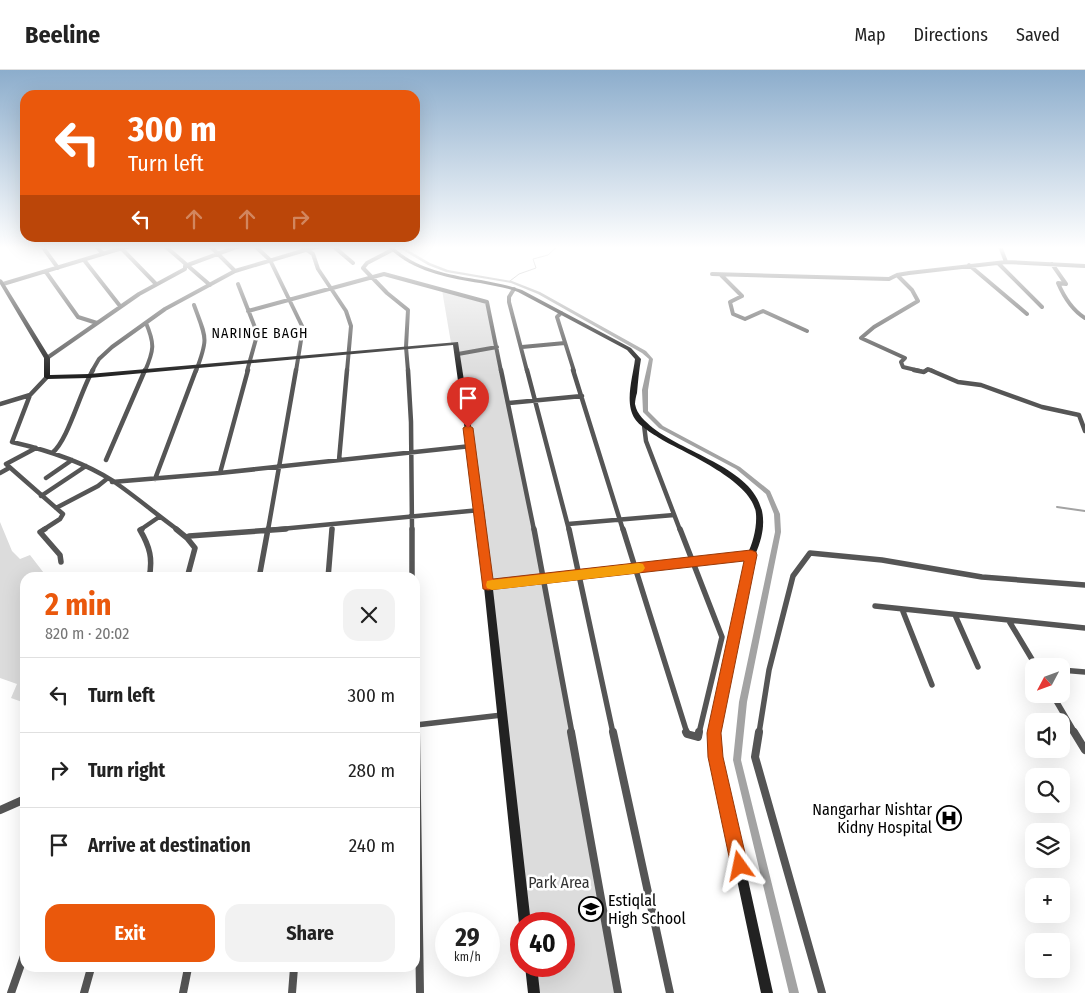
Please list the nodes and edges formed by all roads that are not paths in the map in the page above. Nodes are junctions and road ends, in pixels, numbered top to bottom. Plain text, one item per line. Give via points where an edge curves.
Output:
1 (6, 289) edge
2 (58, 289) edge
3 (107, 289) edge
4 (148, 289) edge
5 (202, 289) edge
6 (240, 289) edge
7 (283, 289) edge
8 (332, 289) joint
9 (385, 289) edge
10 (439, 289) edge
11 (514, 289) joint
12 (735, 289) edge
13 (911, 289) edge
14 (997, 289) edge
15 (1024, 289) edge
16 (1061, 289) edge
17 (289, 301) junction
18 (194, 305) dead end
19 (120, 306) junction
20 (1042, 307) dead end
21 (248, 311) junction
22 (561, 313) junction
23 (1027, 314) dead end
24 (1085, 318) edge
25 (96, 323) junction
26 (146, 323) junction
27 (807, 331) dead end
28 (565, 342) junction
29 (406, 347) junction
30 (497, 347) junction
31 (522, 347) junction
32 (348, 352) junction
33 (458, 354) junction
34 (300, 356) junction
35 (47, 358) junction
36 (249, 361) junction
37 (197, 366) junction
38 (146, 370) junction
39 (89, 376) junction
40 (47, 377) junction
41 (30, 395) junction
42 (582, 396) junction
43 (536, 401) junction
44 (509, 403) junction
45 (0, 404) edge
46 (644, 425) junction
47 (1085, 431) edge
48 (471, 446) junction
49 (36, 447) junction
50 (52, 453) junction
51 (411, 453) junction
52 (72, 460) junction
53 (106, 460) dead end
54 (339, 460) junction
55 (86, 466) junction
56 (280, 466) junction
57 (9, 468) junction
58 (0, 473) edge
59 (220, 474) junction
60 (46, 478) dead end
61 (108, 478) junction
62 (155, 479) junction
63 (112, 482) junction
64 (41, 496) junction
65 (56, 508) junction
66 (480, 510) junction
67 (674, 515) junction
68 (411, 516) junction
69 (159, 518) junction
70 (621, 520) junction
71 (568, 524) junction
72 (332, 525) junction
73 (267, 530) junction
74 (189, 536) junction
75 (751, 555) junction
76 (61, 562) dead end
77 (692, 562) junction
78 (636, 568) junction
79 (151, 572) edge
80 (189, 572) edge
81 (260, 572) edge
82 (328, 572) edge
83 (412, 572) edge
84 (580, 575) junction
85 (544, 579) junction
86 (488, 585) junction
87 (1085, 585) edge
88 (875, 606) dead end
89 (902, 609) junction
90 (955, 615) junction
91 (1009, 621) junction
92 (1085, 628) edge
93 (1031, 658) edge
94 (978, 668) dead end
95 (1070, 671) edge
96 (1085, 672) edge
97 (932, 685) dead end
98 (1057, 703) edge
99 (502, 715) junction
100 (420, 725) edge
101 (1085, 750) edge
102 (20, 801) edge
103 (0, 810) edge
104 (524, 912) edge
105 (20, 968) edge
106 (90, 972) edge
107 (187, 972) edge
108 (294, 972) edge
109 (420, 972) edge
110 (532, 977) edge
111 (12, 993) edge
112 (84, 993) edge
113 (183, 993) edge
114 (292, 993) edge
115 (420, 993) edge
116 (534, 993) edge
117 (618, 993) edge
118 (670, 993) edge
119 (767, 993) edge
120 (822, 993) edge

1 - 35 street
2 - 25 street via 78,317
3 - 19 street
4 - 19 street
5 - 26 street
6 - 21 street
7 - 17 street
8 - 17 street
8 - 32 street via 346,310 351,326
9 - 29 street via 408,310
10 - 30 street via 487,302
11 - 22 street
11 - 31 street via 509,302
12 - 27 street via 742,296 730,302 733,314 745,319 763,312
13 - 47 street via 918,301 861,338 905,358 901,362 903,367 924,372 928,369 958,382 981,385 1042,407 1079,414
14 - 23 street
15 - 20 street
16 - 24 street via 1078,314
17 - 21 street
17 - 34 street via 303,328
18 - 37 street via 206,338
19 - 25 street
21 - 36 street via 256,330
22 - 28 street via 557,317
22 - 46 street via 629,349 638,359 632,404
25 - 35 street
26 - 38 street via 153,339 153,352
26 - 39 street via 98,359
28 - 31 street
28 - 42 street
29 - 32 street
29 - 33 street via 456,343
29 - 51 street
30 - 33 street
30 - 44 street
31 - 43 street
32 - 34 street
32 - 54 street
33 - 48 street
34 - 36 street
34 - 56 street
35 - 40 street
36 - 37 street
36 - 59 street
37 - 38 street
37 - 62 street
38 - 39 street
38 - 53 street
39 - 40 street
39 - 50 street via 63,437
40 - 41 street
41 - 45 street
41 - 49 street via 12,442
42 - 43 street
42 - 70 street
43 - 44 street
43 - 71 street
44 - 85 street
46 - 67 street via 646,441
46 - 75 street via 722,469 741,483 755,500 760,513 757,542
48 - 51 street
48 - 66 street
49 - 50 street
49 - 57 street via 6,464
50 - 52 street
51 - 54 street
51 - 68 street
52 - 55 street
52 - 60 street
54 - 56 street
55 - 61 street
55 - 64 street
56 - 59 street
56 - 73 street
57 - 58 street
57 - 64 street
59 - 62 street
61 - 63 street
61 - 65 street
62 - 63 street
63 - 69 street
64 - 65 street
65 - 76 street via 62,514 60,519 40,532 60,555
66 - 68 street
66 - 86 street
67 - 70 street
67 - 77 street
68 - 72 street
68 - 83 street
69 - 74 street
69 - 79 street via 140,530 152,550
70 - 71 street
70 - 78 street
71 - 84 street
72 - 73 street
72 - 82 street
73 - 74 street
73 - 81 street
74 - 80 street via 196,548
75 - 77 street
75 - 119 street via 714,733 716,757
77 - 78 street
77 - 78 street via 722,637 698,737 686,734
78 - 84 street
84 - 85 street
84 - 118 street
85 - 86 street
85 - 117 street
86 - 99 street
87 - 120 street via 982,577 882,560 810,553 793,576 769,670 755,757
88 - 89 street
89 - 90 street
89 - 97 street
90 - 91 street
90 - 94 street
91 - 92 street
91 - 93 street
95 - 96 street
98 - 101 street
99 - 100 street
99 - 104 street
102 - 103 street
105 - 111 street
106 - 112 street
107 - 113 street
108 - 114 street
109 - 115 street
110 - 116 street

